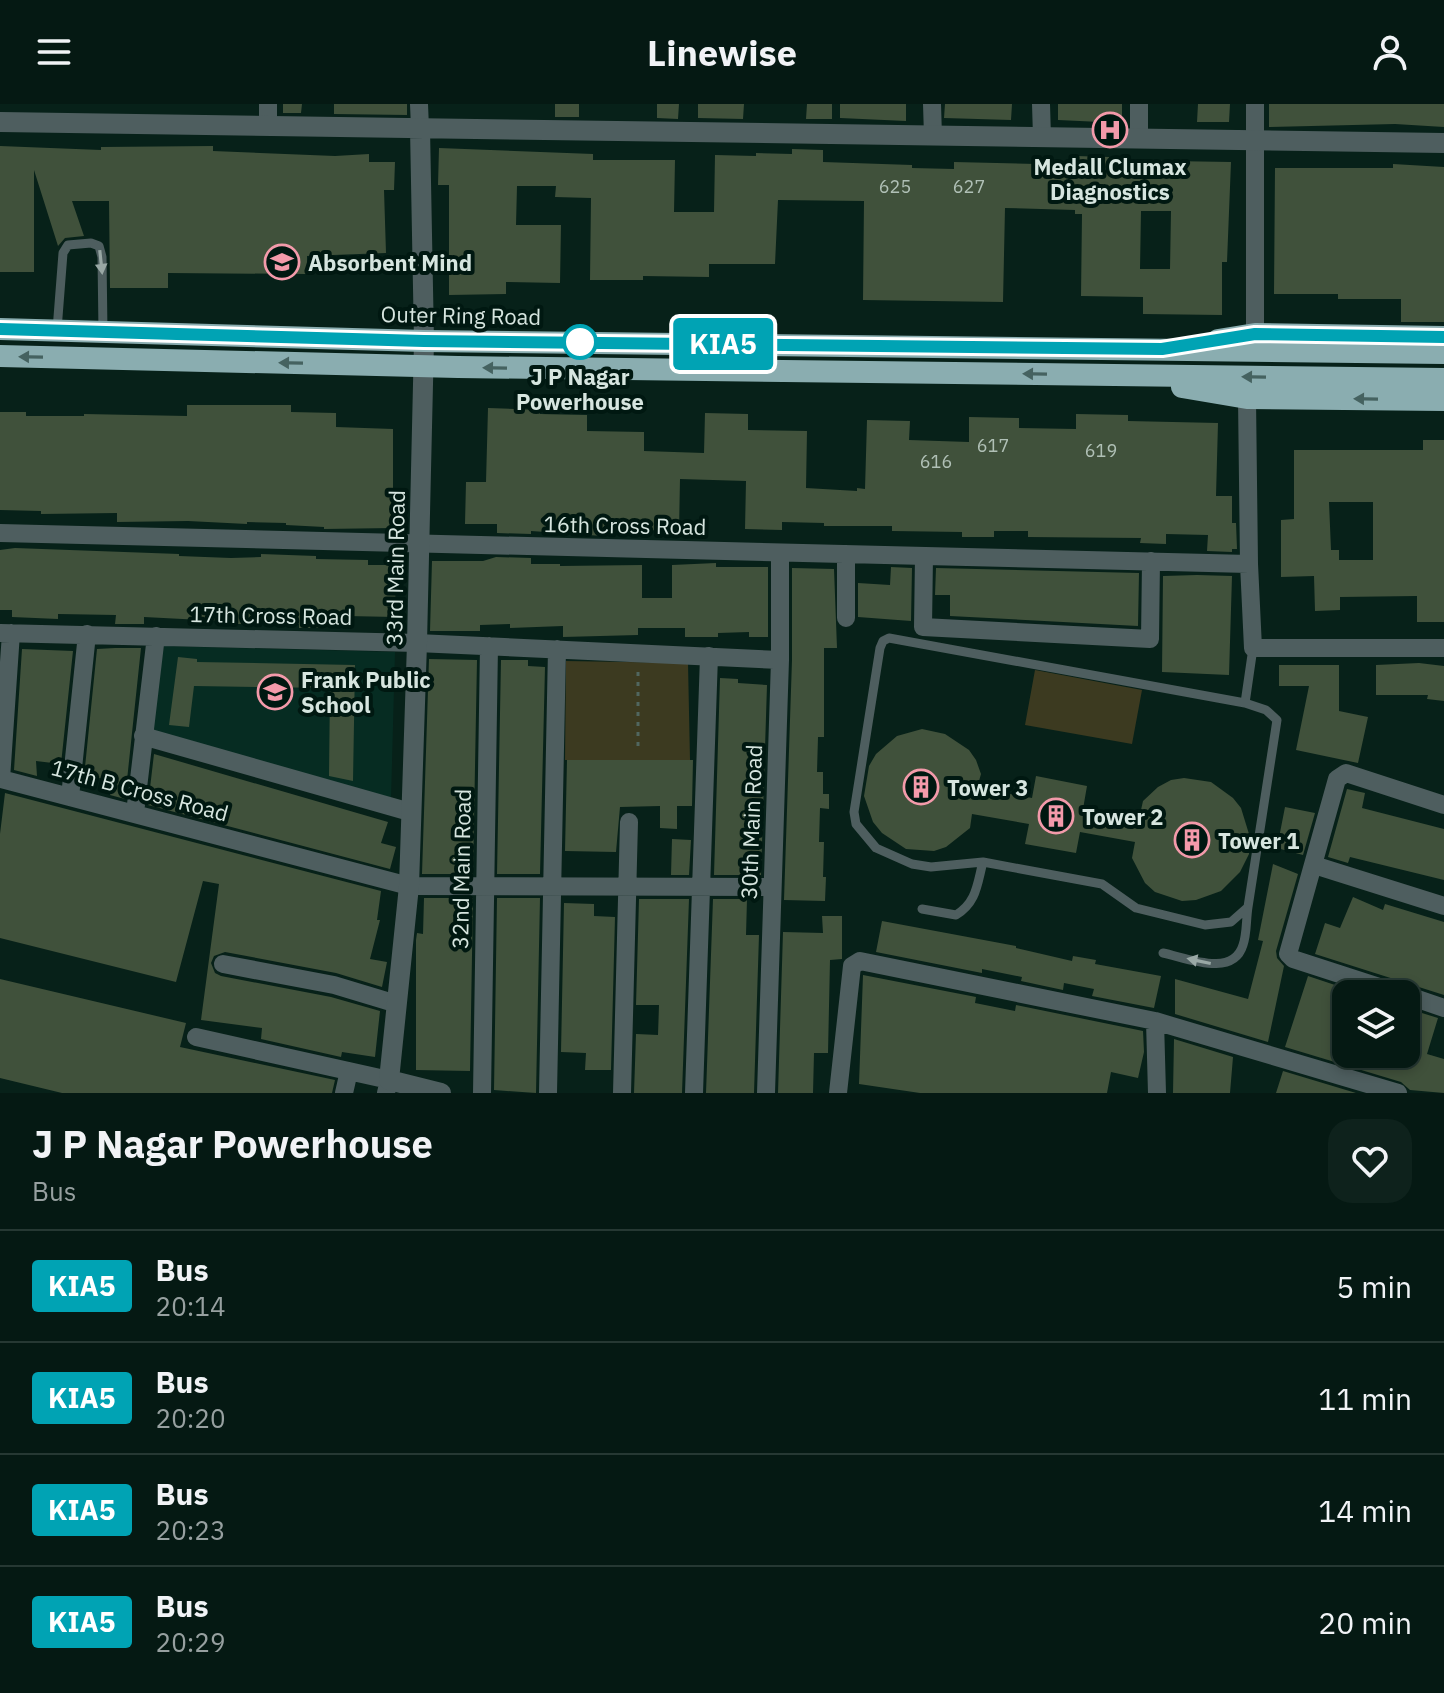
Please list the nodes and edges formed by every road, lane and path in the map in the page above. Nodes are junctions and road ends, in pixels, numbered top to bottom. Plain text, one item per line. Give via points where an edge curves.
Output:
1 (268, 104) edge
2 (419, 104) edge
3 (932, 104) edge
4 (1041, 104) edge
5 (1139, 104) edge
6 (1255, 104) edge
7 (0, 122) edge
8 (268, 126) junction
9 (420, 128) junction
10 (933, 136) junction
11 (1042, 137) junction
12 (1139, 139) junction
13 (1255, 141) junction
14 (1444, 143) edge
15 (0, 329) edge
16 (57, 330) junction
17 (103, 332) junction
18 (1255, 334) junction
19 (1444, 337) edge
20 (424, 341) junction
21 (1162, 349) junction
22 (1444, 353) edge
23 (0, 356) edge
24 (424, 367) junction
25 (1113, 375) junction
26 (1444, 379) edge
27 (1247, 398) junction
28 (1444, 400) edge
29 (0, 533) edge
30 (419, 544) junction
31 (780, 553) junction
32 (846, 554) junction
33 (924, 556) junction
34 (1151, 561) junction
35 (1249, 564) junction
36 (846, 618) dead end
37 (5, 633) edge
38 (87, 634) junction
39 (156, 636) junction
40 (417, 643) junction
41 (489, 646) junction
42 (1253, 648) junction
43 (1444, 648) edge
44 (557, 649) junction
45 (638, 653) junction
46 (709, 656) junction
47 (780, 660) junction
48 (1245, 703) junction
49 (143, 736) junction
50 (638, 752) dead end
51 (70, 797) junction
52 (1444, 805) edge
53 (410, 812) junction
54 (135, 813) junction
55 (629, 822) dead end
56 (983, 862) junction
57 (1314, 865) junction
58 (485, 885) junction
59 (409, 886) junction
60 (628, 886) junction
61 (701, 886) junction
62 (553, 887) junction
63 (772, 887) junction
64 (1444, 906) edge
65 (1248, 907) junction
66 (922, 909) dead end
67 (1163, 953) dead end
68 (223, 964) dead end
69 (1359, 980) edge
70 (1420, 1000) edge
71 (397, 1004) junction
72 (1444, 1008) edge
73 (1155, 1021) junction
74 (196, 1037) dead end
75 (349, 1071) junction
76 (388, 1086) edge
77 (344, 1093) edge
78 (441, 1093) edge
79 (482, 1093) edge
80 (548, 1093) edge
81 (622, 1093) edge
82 (694, 1093) edge
83 (766, 1093) edge
84 (840, 1093) edge
85 (1157, 1093) edge
86 (1398, 1093) edge

1 - 8 street
2 - 9 street, 33rd Main Road
3 - 10 street
4 - 11 street
5 - 12 street
6 - 13 street
7 - 8 street
8 - 9 street
9 - 10 street
9 - 20 street, 33rd Main Road
10 - 11 street
11 - 12 street
12 - 13 street
13 - 14 street
13 - 18 street
15 - 16 highway, Outer Ring Road
16 - 17 highway, Outer Ring Road
16 -> 17 lane via 63,253 68,245 91,243 99,246 102,257
17 - 20 highway, Outer Ring Road
18 - 19 highway
18 - 21 highway
20 - 21 highway, Outer Ring Road
20 - 24 street, 33rd Main Road
21 - 22 highway
24 -> 23 highway
25 -> 24 highway
24 - 30 street, 33rd Main Road
26 -> 25 highway
25 - 27 highway
28 -> 27 highway
27 - 35 street
29 - 30 street, 16th Cross Road
30 - 31 street, 16th Cross Road
30 - 40 street, 33rd Main Road
31 - 32 street, 16th Cross Road
31 - 47 street, 30th Main Road
32 - 33 street, 16th Cross Road
32 - 36 street
33 - 34 street, 16th Cross Road
33 - 34 street via 923,627 1150,639
34 - 35 street, 16th Cross Road
35 - 42 street
37 - 38 street, 17th Cross Road
37 - 51 street, 17th B Cross Road via 1,779
38 - 39 street, 17th Cross Road
38 - 51 street
39 - 40 street, 17th Cross Road
39 - 49 street
40 - 41 street, 17th Cross Road
40 - 53 street, 33rd Main Road
41 - 44 street, 17th Cross Road
41 - 58 street, 32nd Main Road
42 - 43 street
42 - 48 lane
44 - 45 street, 17th Cross Road
44 - 62 street
45 - 46 street, 17th Cross Road
45 - 50 path
46 - 47 street, 17th Cross Road
46 - 61 street
47 - 63 street, 30th Main Road
48 - 56 lane via 883,641 856,824 876,848 912,864
48 - 65 lane via 1277,720
49 - 53 street
49 - 54 street
51 - 54 street, 17th B Cross Road
52 - 57 street via 1341,775
53 - 59 street, 33rd Main Road
54 - 59 street, 17th B Cross Road
55 - 60 street
56 - 65 lane via 1102,884 1136,908 1205,925 1231,922
56 - 66 lane via 974,899 966,909 956,915
57 - 64 street
57 - 69 street via 1288,954
58 - 59 street, 17th B Cross Road
58 - 62 street, 17th B Cross Road
58 - 79 street, 32nd Main Road
59 - 71 street, 33rd Main Road
60 - 61 street, 17th B Cross Road
60 - 62 street, 17th B Cross Road
60 - 81 street
61 - 63 street, 17th B Cross Road
61 - 82 street
62 - 80 street
63 - 83 street, 30th Main Road
65 -> 67 lane via 1243,947 1235,959 1219,965
68 - 71 street via 334,985
70 - 72 street
71 - 76 street, 33rd Main Road
73 - 84 street via 860,961 852,966
73 - 85 street
73 - 86 street
74 - 75 street
75 - 76 street
75 - 77 street
76 - 78 street

